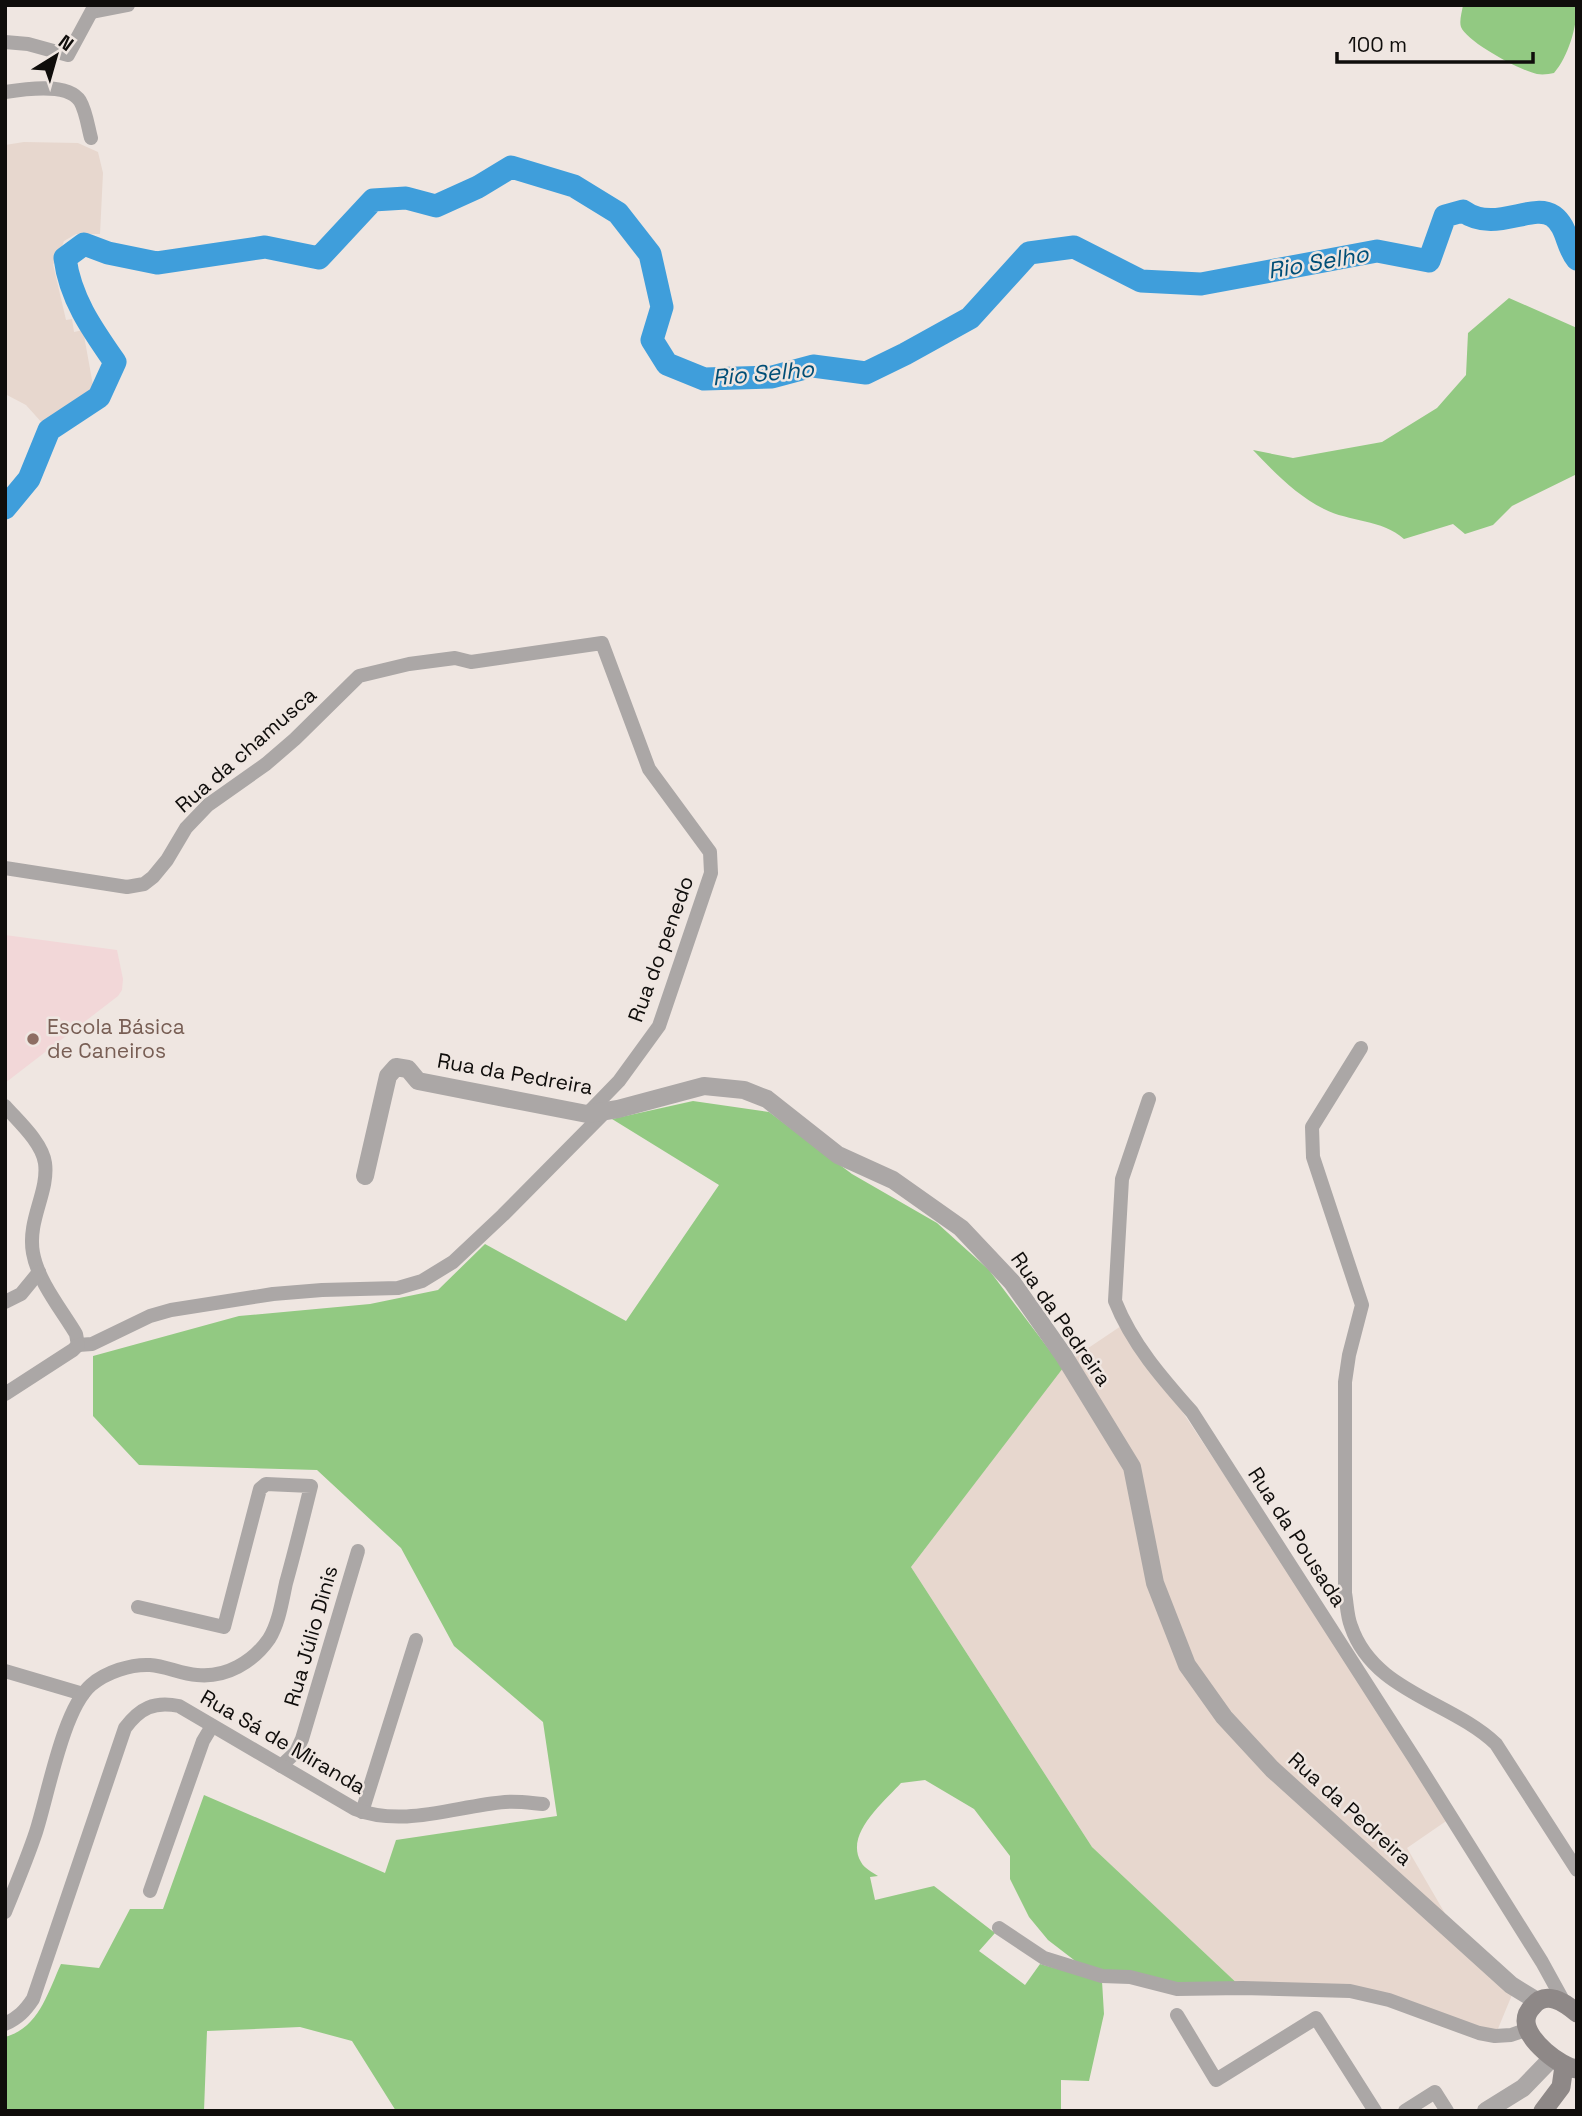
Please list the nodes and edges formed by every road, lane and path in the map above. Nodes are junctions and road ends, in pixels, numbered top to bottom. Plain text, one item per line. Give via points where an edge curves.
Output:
1 (128, 5) edge
2 (93, 9) edge
3 (5, 41) edge
4 (5, 92) edge
5 (92, 138) dead end
6 (471, 662) joint
7 (5, 868) edge
8 (1361, 1048) dead end
9 (1149, 1098) dead end
10 (5, 1106) edge
11 (606, 1111) junction
12 (587, 1114) junction
13 (365, 1176) dead end
14 (39, 1272) junction
15 (5, 1302) edge
16 (78, 1345) junction
17 (5, 1394) edge
18 (358, 1551) dead end
19 (138, 1607) dead end
20 (416, 1640) dead end
21 (5, 1671) edge
22 (83, 1694) junction
23 (212, 1726) junction
24 (281, 1766) junction
25 (543, 1804) dead end
26 (362, 1812) junction
27 (1577, 1870) edge
28 (150, 1891) dead end
29 (5, 1912) edge
30 (999, 1927) dead end
31 (1554, 2010) edge
32 (1177, 2015) dead end
33 (5, 2024) edge
34 (1568, 2067) edge
35 (1375, 2111) edge
36 (1405, 2111) edge
37 (1447, 2111) edge
38 (1486, 2111) edge
39 (1543, 2111) edge
40 (1553, 2111) edge

1 - 2 street
2 - 3 street via 68,55
4 - 5 street via 59,89 75,95
6 - 7 street, Rua da chamusca via 455,658 359,676 275,756 208,806 144,884 127,887
6 - 12 street, Rua do penedo via 602,643 649,769 710,852 711,873 659,1026 619,1082
8 - 27 street via 1312,1127 1313,1157 1362,1305 1345,1382 1345,1593 1351,1626 1384,1674 1482,1731 1496,1744
9 - 31 street, Rua da Pousada via 1122,1179 1115,1301 1121,1318 1152,1367 1192,1412 1416,1761 1550,1976
10 - 14 street via 45,1161 31,1235
11 - 12 street, Rua da Pedreira
11 - 16 street via 503,1216 453,1262 422,1281 398,1289 273,1294 172,1310 92,1344
11 - 31 street, Rua da Pedreira via 704,1086 744,1090 767,1099 838,1155 893,1180 961,1228 1012,1282 1132,1467 1156,1583 1187,1665 1224,1717 1272,1769 1511,1985
12 - 13 street, Rua da Pedreira via 418,1081 408,1069 396,1066 388,1076
14 - 15 street via 21,1294
14 - 16 street
16 - 17 street
18 - 24 street, Rua Júlio Dinis via 302,1739
19 - 22 street via 224,1628 260,1489 266,1484 311,1486 278,1616 256,1655 236,1669 199,1676 152,1665 133,1666 111,1673
20 - 26 street
21 - 22 street
22 - 29 street via 69,1720 36,1831
23 - 24 street, Rua Sá de Miranda
23 - 28 street
23 - 33 street, Rua Sá de Miranda via 164,1703 148,1706 125,1727 33,1998 26,2010
24 - 26 street, Rua Sá de Miranda
25 - 26 street, Rua Sá de Miranda via 508,1802 386,1818
30 - 31 street via 1044,1958 1102,1976 1130,1977 1177,1989 1350,1991 1495,2036 1511,2035
31 - 34 main road
32 - 35 street via 1216,2080 1316,2018
34 - 38 street
34 - 39 main road via 1561,2087
34 - 40 main road
36 - 37 street via 1435,2092

